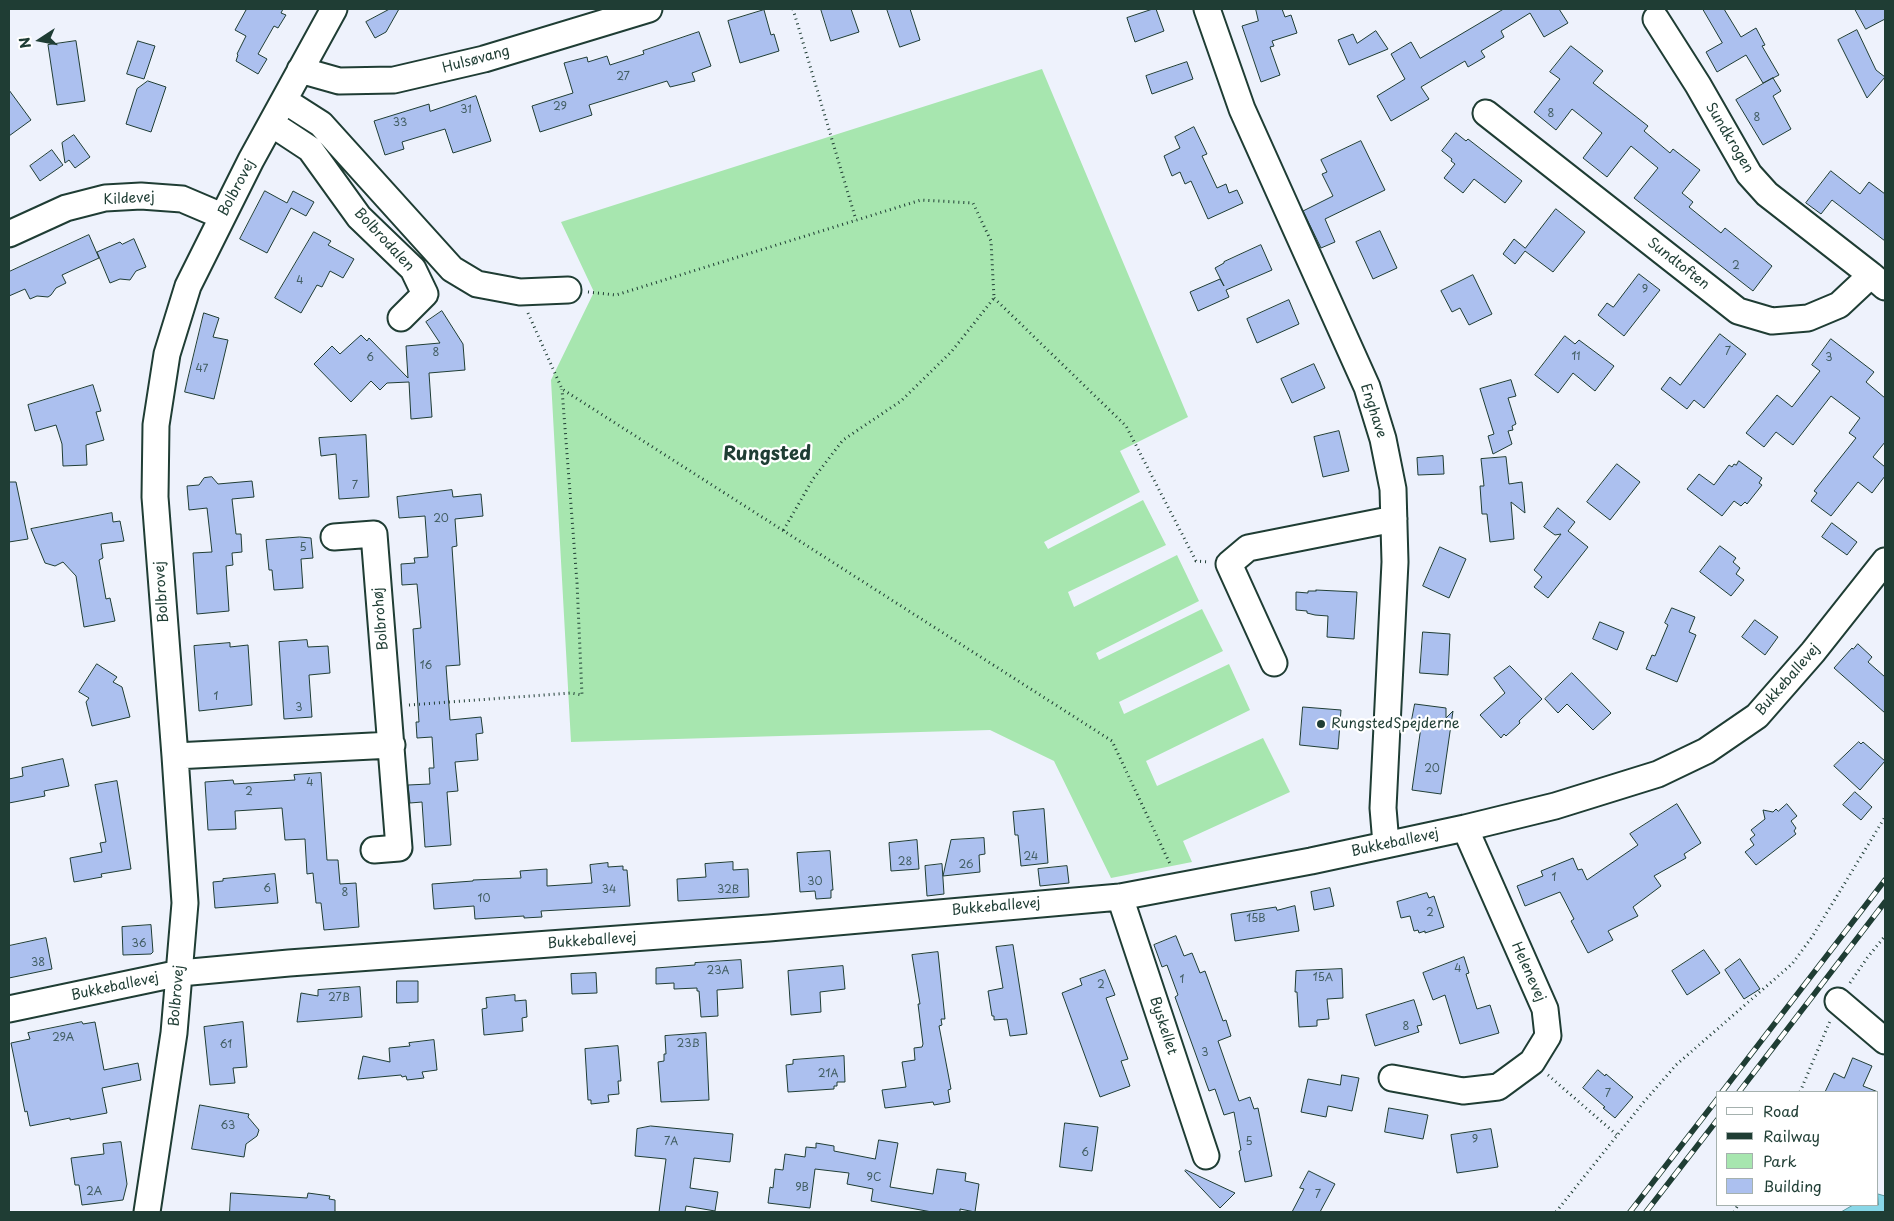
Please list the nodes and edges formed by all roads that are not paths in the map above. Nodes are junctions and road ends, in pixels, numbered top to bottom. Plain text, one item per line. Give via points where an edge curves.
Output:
1 (334, 9) edge
2 (649, 9) edge
3 (1207, 9) edge
4 (1656, 19) dead end
5 (300, 70) junction
6 (285, 101) junction
7 (1486, 113) dead end
8 (272, 124) junction
9 (222, 216) junction
10 (9, 234) edge
11 (1878, 281) edge
12 (568, 290) road end
13 (401, 318) dead end
14 (1394, 519) junction
15 (334, 537) dead end
16 (1885, 561) edge
17 (1274, 663) dead end
18 (392, 745) junction
19 (175, 756) junction
20 (1466, 828) junction
21 (1386, 844) junction
22 (374, 850) dead end
23 (1120, 896) junction
24 (180, 973) junction
25 (1838, 1001) dead end
26 (9, 1009) edge
27 (1885, 1041) edge
28 (1392, 1078) dead end
29 (1206, 1156) dead end
30 (147, 1212) edge

1 - 5 street, Bolbrovej
2 - 5 street, Hulsøvang via 484,59 394,80 339,81
3 - 14 street, Enghave via 1242,109 1367,387 1383,439 1393,489
4 - 11 street, Sundkrogen via 1698,84 1749,174 1767,194
5 - 6 street, Bolbrovej
6 - 8 street, Bolbrovej
6 - 12 street via 321,124 452,269 477,284 520,292
7 - 11 street, Sundtoften via 1738,311 1772,321 1808,318 1839,305
8 - 9 street, Bolbrovej
8 - 13 street, Bolbrodalen via 310,149 359,217 413,269 425,294
9 - 10 street, Kildevej via 182,199 105,198 66,208
9 - 19 street, Bolbrovej via 188,286 167,354 156,426 155,497
14 - 17 street via 1248,548 1229,564
14 - 21 street, Enghave via 1395,562 1383,808
15 - 18 street, Bolbrohøj via 374,534
16 - 20 street, Bukkeballevej via 1757,716 1706,752 1658,774 1555,806
18 - 19 street
18 - 22 street, Bolbrohøj via 399,848
19 - 24 street, Bolbrovej via 185,903
20 - 21 street, Bukkeballevej
20 - 28 street, Helenevej via 1545,1009 1548,1036 1532,1062 1498,1087 1463,1091
21 - 23 street, Bukkeballevej
23 - 24 street, Bukkeballevej via 769,928
23 - 29 street, Byskellet
24 - 26 street, Bukkeballevej
24 - 30 street, Bolbrovej
25 - 27 street

